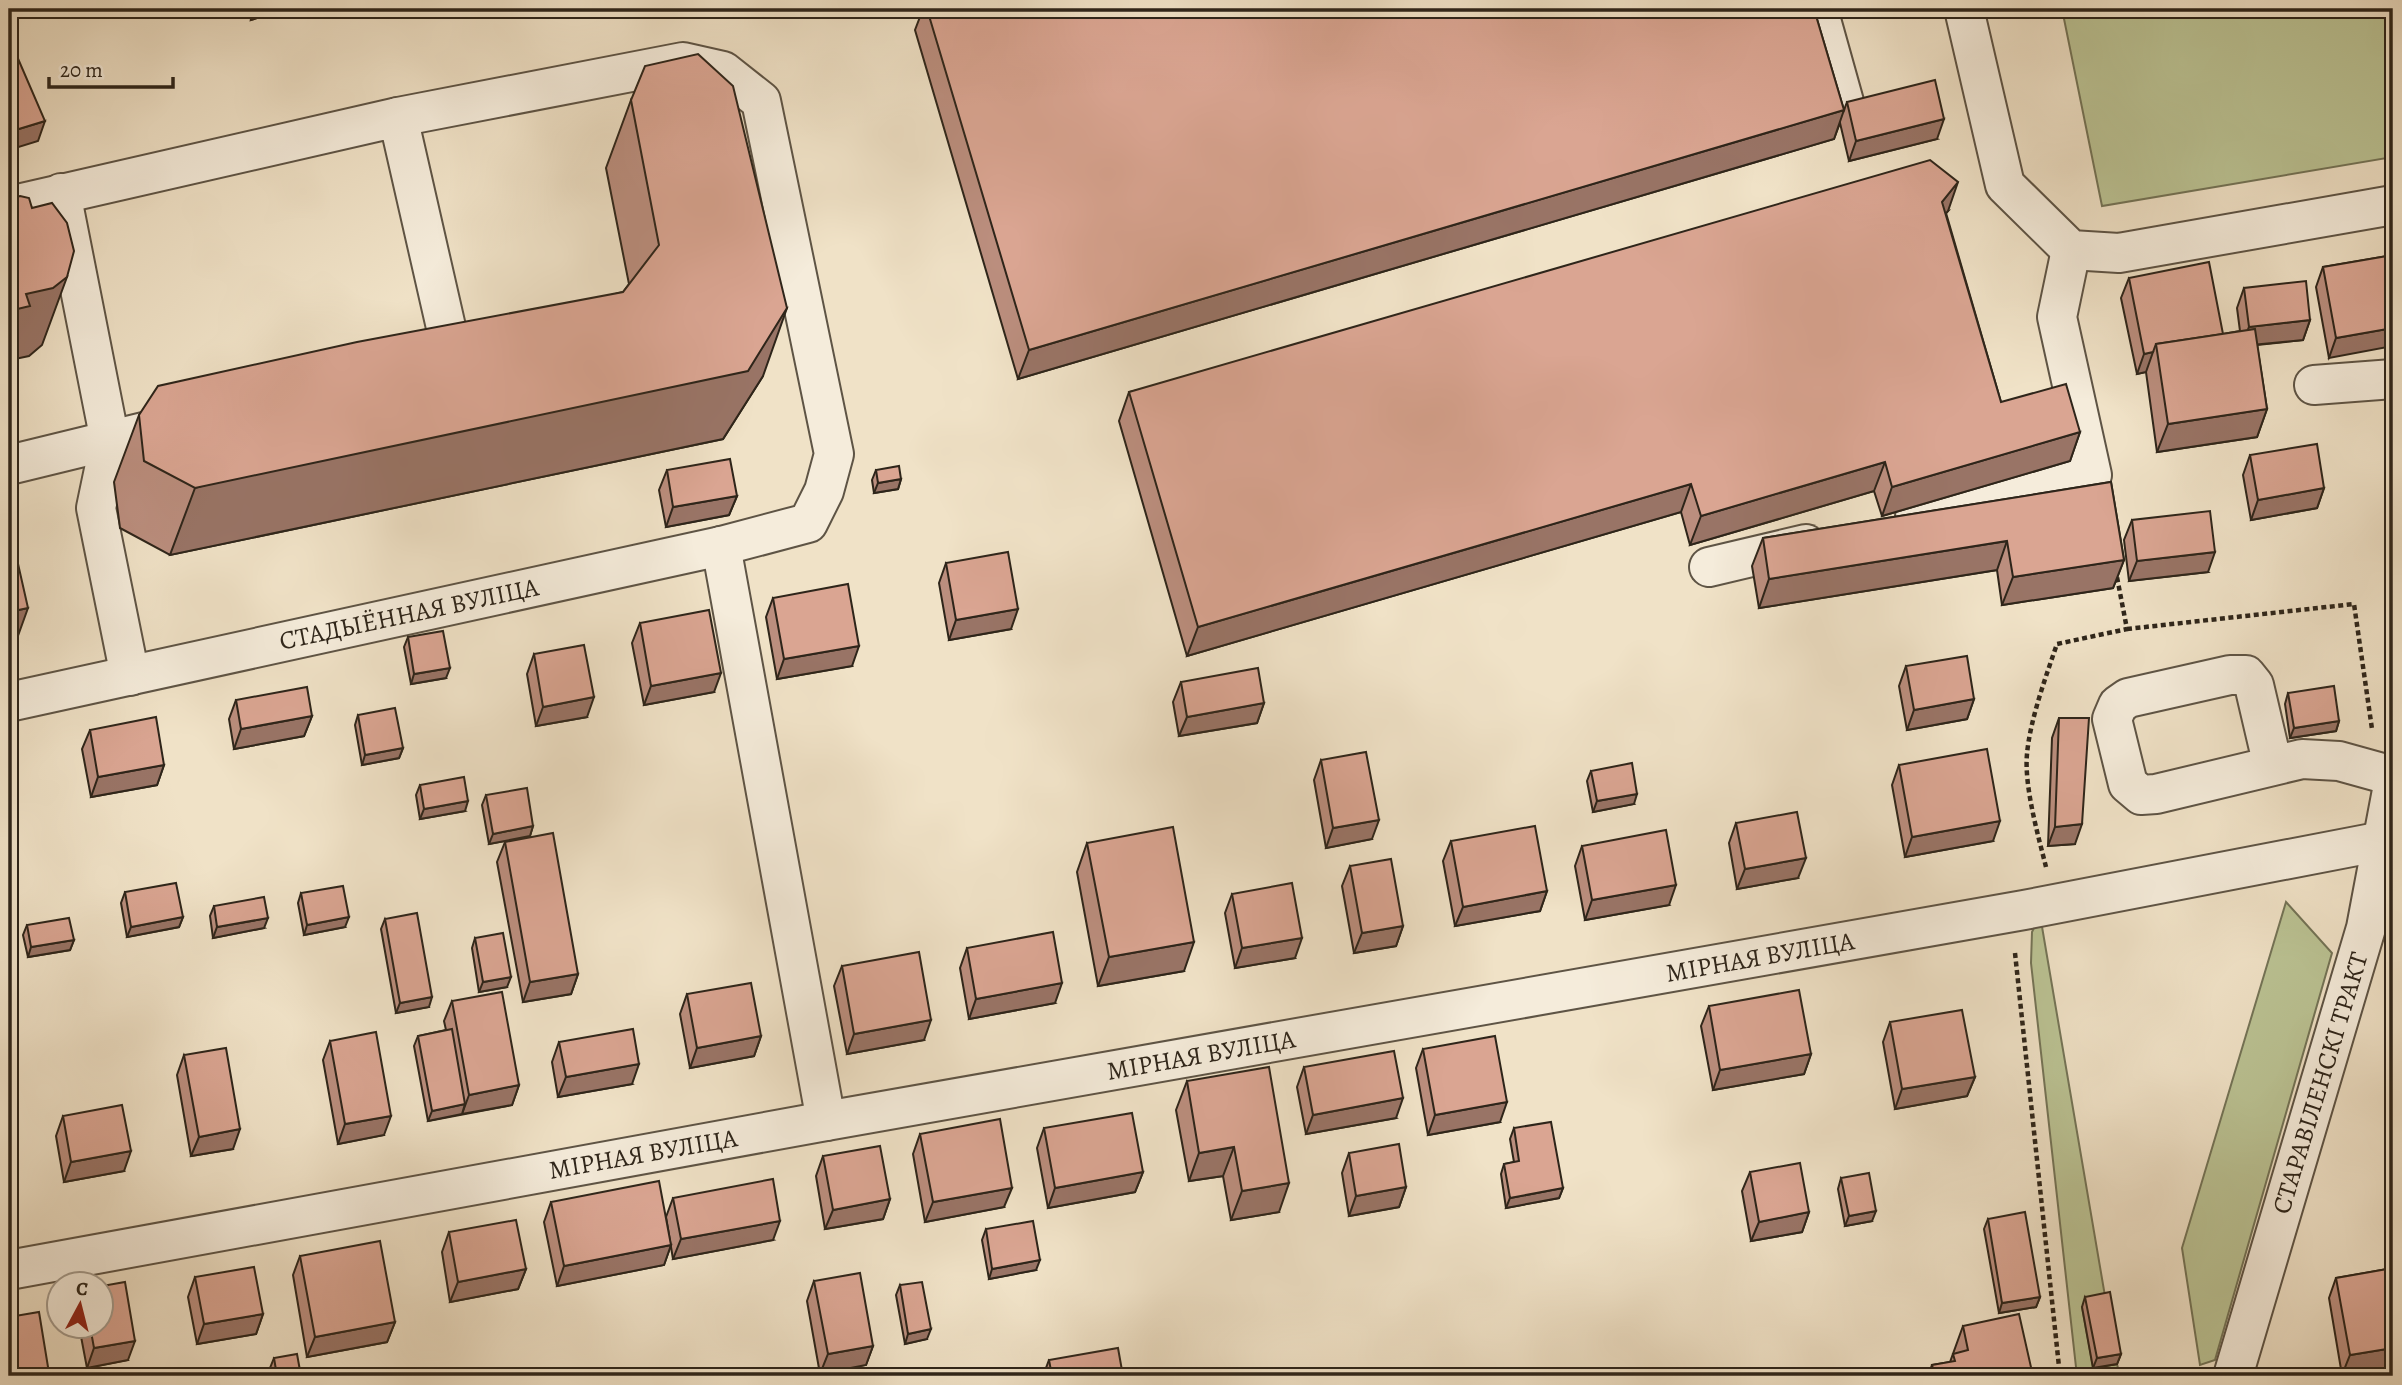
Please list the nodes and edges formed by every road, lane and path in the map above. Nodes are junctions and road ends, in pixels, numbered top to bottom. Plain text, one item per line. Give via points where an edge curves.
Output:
1 (1818, 9) edge
2 (1964, 9) edge
3 (1843, 102) edge
4 (398, 117) junction
5 (61, 193) junction
6 (2393, 205) edge
7 (9, 206) edge
8 (2071, 250) junction
9 (400, 371) edge
10 (2393, 379) edge
11 (2314, 385) dead end
12 (215, 415) edge
13 (110, 441) junction
14 (9, 465) edge
15 (1881, 526) edge
16 (1841, 535) edge
17 (721, 546) junction
18 (1709, 567) dead end
19 (2127, 629) dead end
20 (130, 676) junction
21 (9, 702) edge
22 (2273, 766) dead end
23 (2388, 778) edge
24 (2388, 840) edge
25 (826, 1121) junction
26 (9, 1270) edge
27 (2233, 1376) edge

1 - 3 street
2 - 8 street via 2005,185
4 - 5 street
4 - 9 street via 453,358
4 - 17 street, СТАДЫЁННАЯ ВУЛІЦА via 683,62 723,71 761,101 834,454 824,491 808,523
5 - 7 street
5 - 13 street
6 - 8 street via 2119,253
8 - 15 street via 2057,317 2092,475
10 - 11 street
12 - 13 street
13 - 14 street
13 - 20 street via 96,508
16 - 18 street
17 - 20 street, СТАДЫЁННАЯ ВУЛІЦА
17 - 25 street
19 - 23 path via 2354,604
20 - 21 street, СТАДЫЁННАЯ ВУЛІЦА
22 - 23 street via 2302,759 2339,761
23 - 24 street, СТАРАВІЛЕНСКІ ТРАКТ
24 - 25 street, МІРНАЯ ВУЛІЦА via 2024,911
24 - 27 street, СТАРАВІЛЕНСКІ ТРАКТ
25 - 26 street, МІРНАЯ ВУЛІЦА

